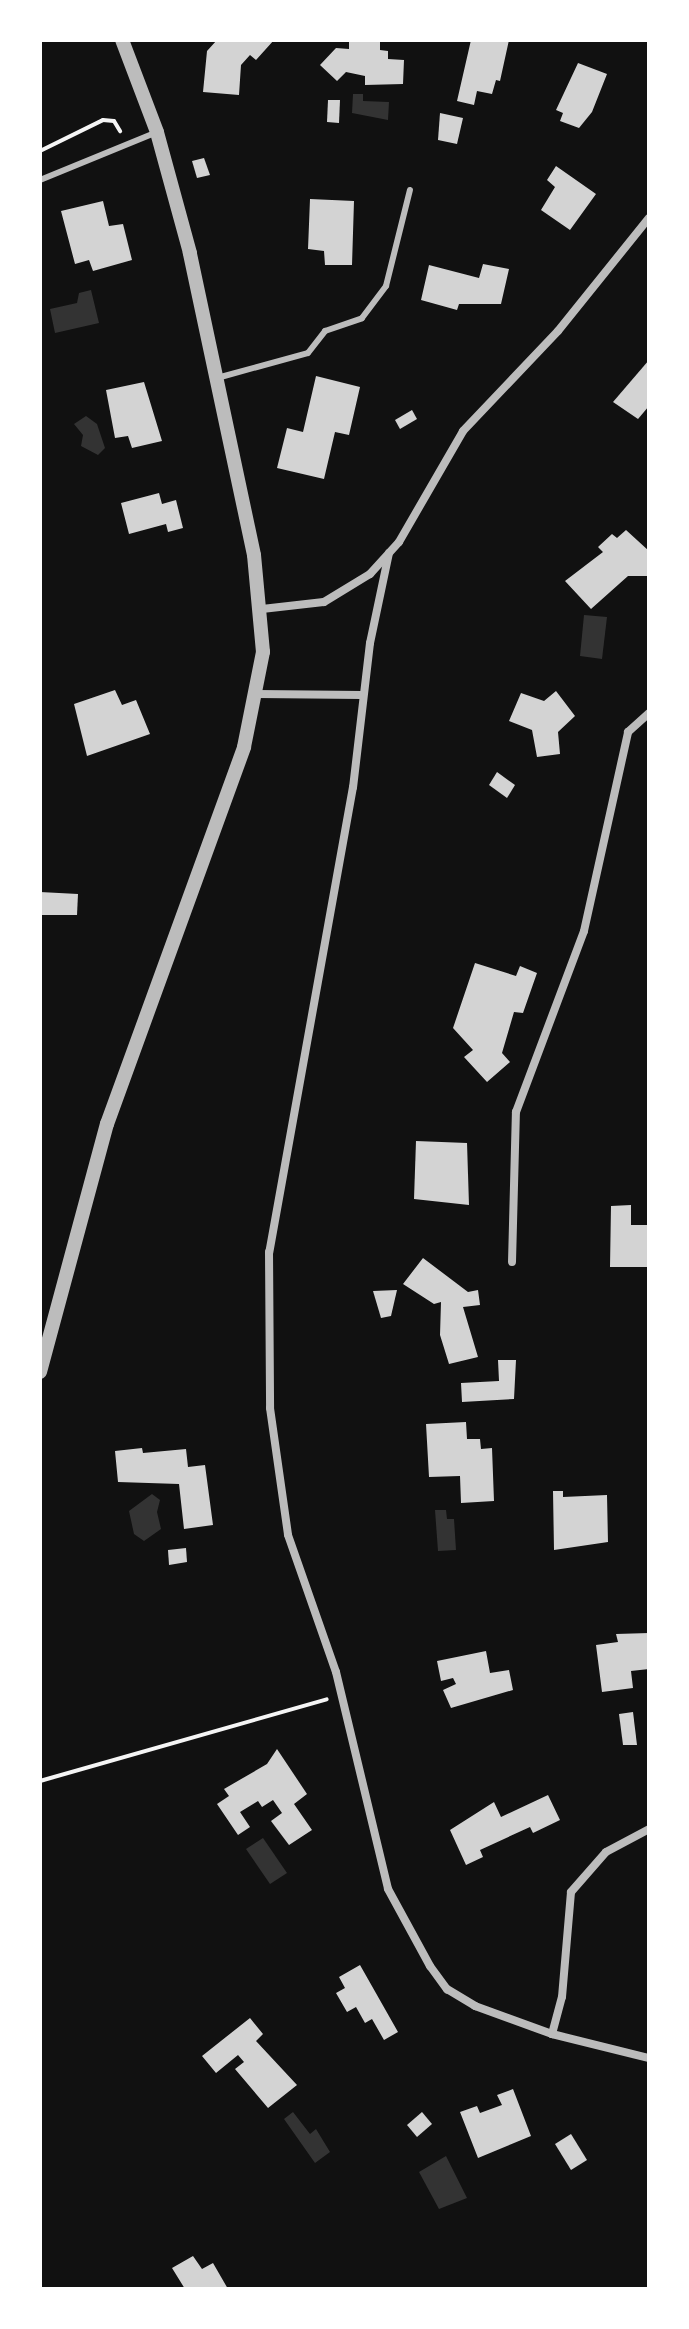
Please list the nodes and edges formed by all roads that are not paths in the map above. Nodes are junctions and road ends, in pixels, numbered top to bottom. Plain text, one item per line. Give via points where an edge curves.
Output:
1 (122, 40) edge
2 (157, 132) junction
3 (40, 180) edge
4 (410, 190) dead end
5 (649, 218) edge
6 (645, 229) edge
7 (217, 378) junction
8 (389, 553) junction
9 (262, 609) junction
10 (257, 694) junction
11 (362, 695) junction
12 (649, 713) edge
13 (512, 1262) dead end
14 (40, 1372) edge
15 (649, 1829) edge
16 (552, 2034) junction
17 (649, 2058) edge

1 - 2 street
2 - 3 lane
2 - 7 street
4 - 7 lane via 386,286 362,318 325,331 308,353
5 - 6 street
6 - 8 street via 463,431
7 - 9 street
8 - 9 street via 337,596
8 - 11 street
9 - 10 street
10 - 11 street
10 - 14 street via 222,817 107,1124
11 - 16 street via 353,787 268,1268 270,1408 288,1535 341,1695 388,1889 447,1989 475,2006
12 - 13 street via 628,732 584,931 516,1112
15 - 16 street via 591,1864 571,1892 562,1997
16 - 17 street

